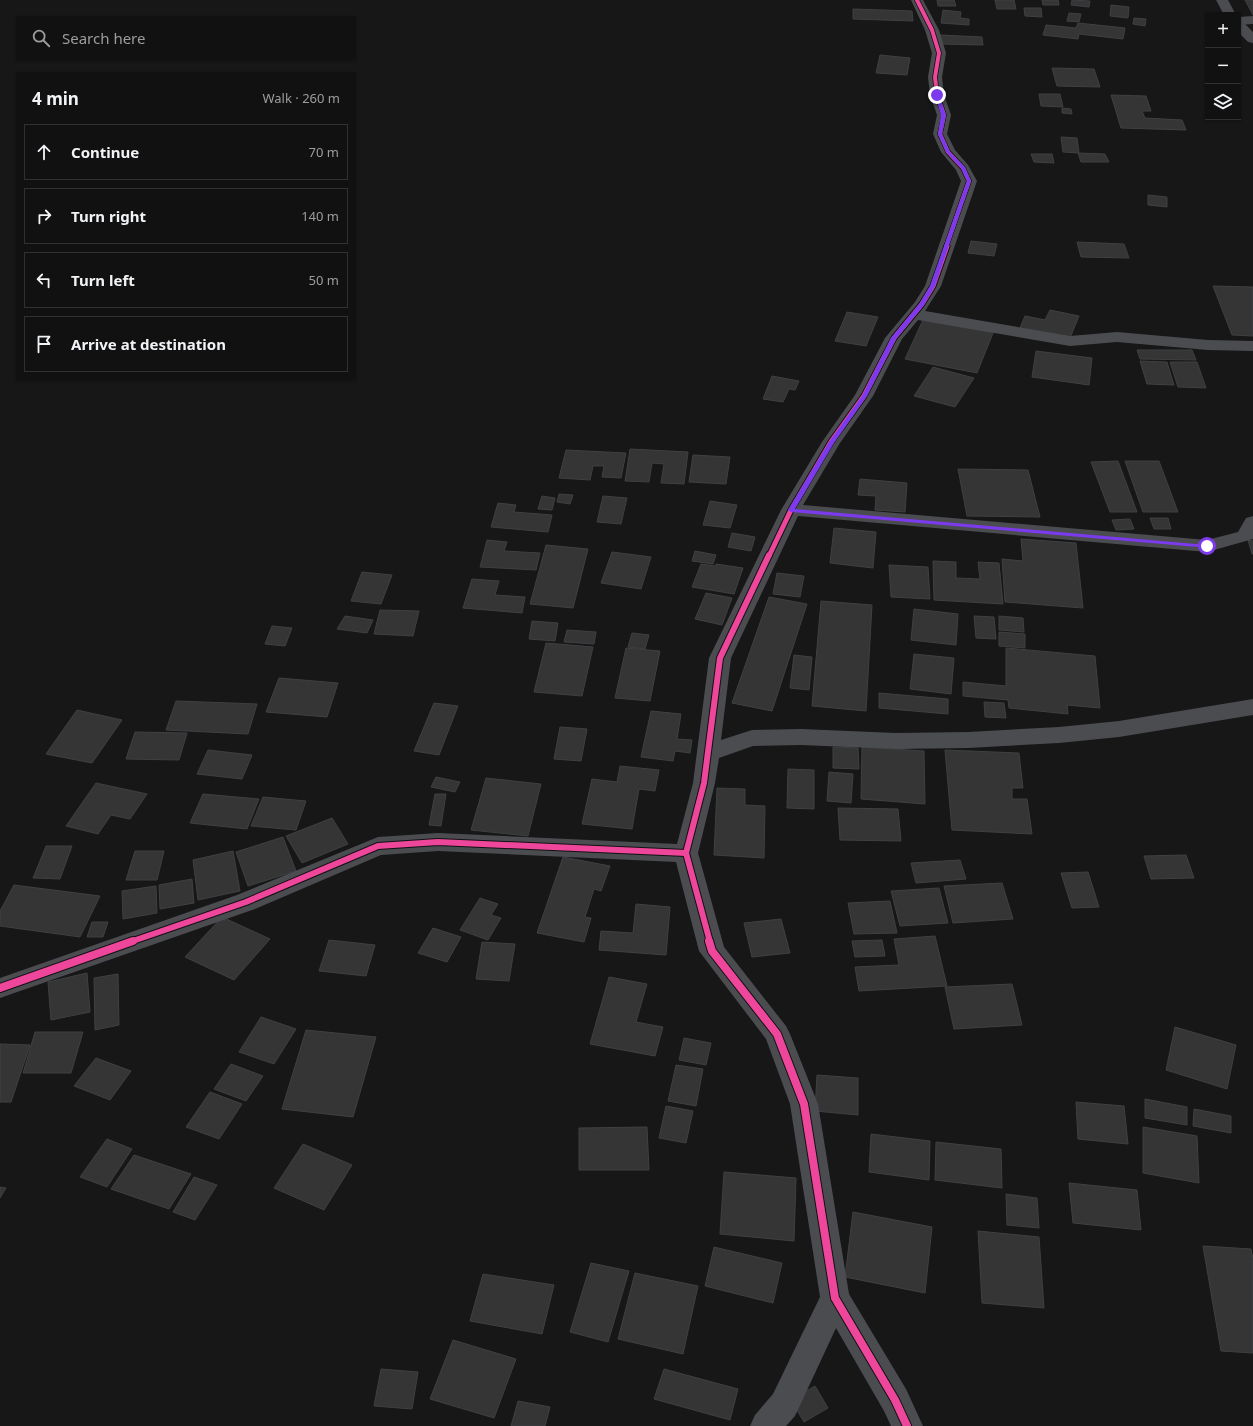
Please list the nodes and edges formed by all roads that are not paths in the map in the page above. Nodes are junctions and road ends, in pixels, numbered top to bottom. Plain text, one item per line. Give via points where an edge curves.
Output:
1 (918, 0) edge
2 (1222, 0) edge
3 (1228, 12) edge
4 (1253, 20) edge
5 (1241, 21) edge
6 (1241, 28) edge
7 (1253, 39) edge
8 (913, 314) junction
9 (1253, 346) edge
10 (791, 510) junction
11 (1253, 522) edge
12 (1253, 707) edge
13 (708, 753) junction
14 (686, 853) junction
15 (0, 988) edge
16 (835, 1298) junction
17 (766, 1426) edge
18 (907, 1426) edge

1 - 8 street via 939,53 935,77 937,95 944,115 940,134 948,152 963,168 969,181 933,286
2 - 3 street
4 - 5 street
6 - 7 street
8 - 9 street via 1070,341 1117,337
8 - 10 street via 894,338 864,396 831,442
10 - 11 street via 1207,546 1245,536
10 - 13 street via 720,658
12 - 13 street via 1119,729 1059,735 896,742 801,737 752,738
13 - 14 street via 704,783
14 - 15 street via 438,842 378,846 246,902
14 - 16 street via 712,951 777,1034 804,1104
16 - 17 street via 784,1405
16 - 18 street via 895,1400

